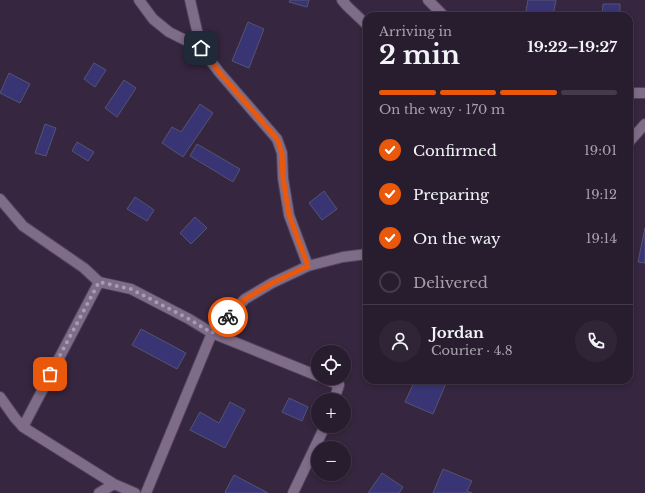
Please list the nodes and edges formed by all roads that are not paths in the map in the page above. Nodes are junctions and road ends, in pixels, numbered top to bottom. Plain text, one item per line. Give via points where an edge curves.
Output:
1 (139, 0) edge
2 (190, 0) edge
3 (342, 0) edge
4 (428, 0) edge
5 (440, 12) edge
6 (363, 21) edge
7 (201, 48) junction
8 (633, 93) edge
9 (645, 93) edge
10 (645, 124) edge
11 (633, 138) edge
12 (0, 199) edge
13 (363, 254) edge
14 (308, 266) junction
15 (99, 282) junction
16 (212, 333) junction
17 (311, 373) edge
18 (0, 397) edge
19 (23, 427) junction
20 (321, 433) edge
21 (114, 484) junction
22 (99, 493) edge
23 (135, 493) edge
24 (146, 493) edge
25 (293, 493) edge

1 - 7 street via 153,19 169,32
2 - 7 street
3 - 6 street
4 - 5 street
7 - 14 street via 277,139 282,153 289,215
8 - 9 street
10 - 11 street
12 - 15 street via 23,226 84,268
13 - 14 street via 343,256
14 - 16 street via 245,299
15 - 16 street via 131,289
15 - 19 street
16 - 17 street
16 - 24 street
18 - 19 street
19 - 21 street
20 - 25 street
21 - 22 street
21 - 23 street

